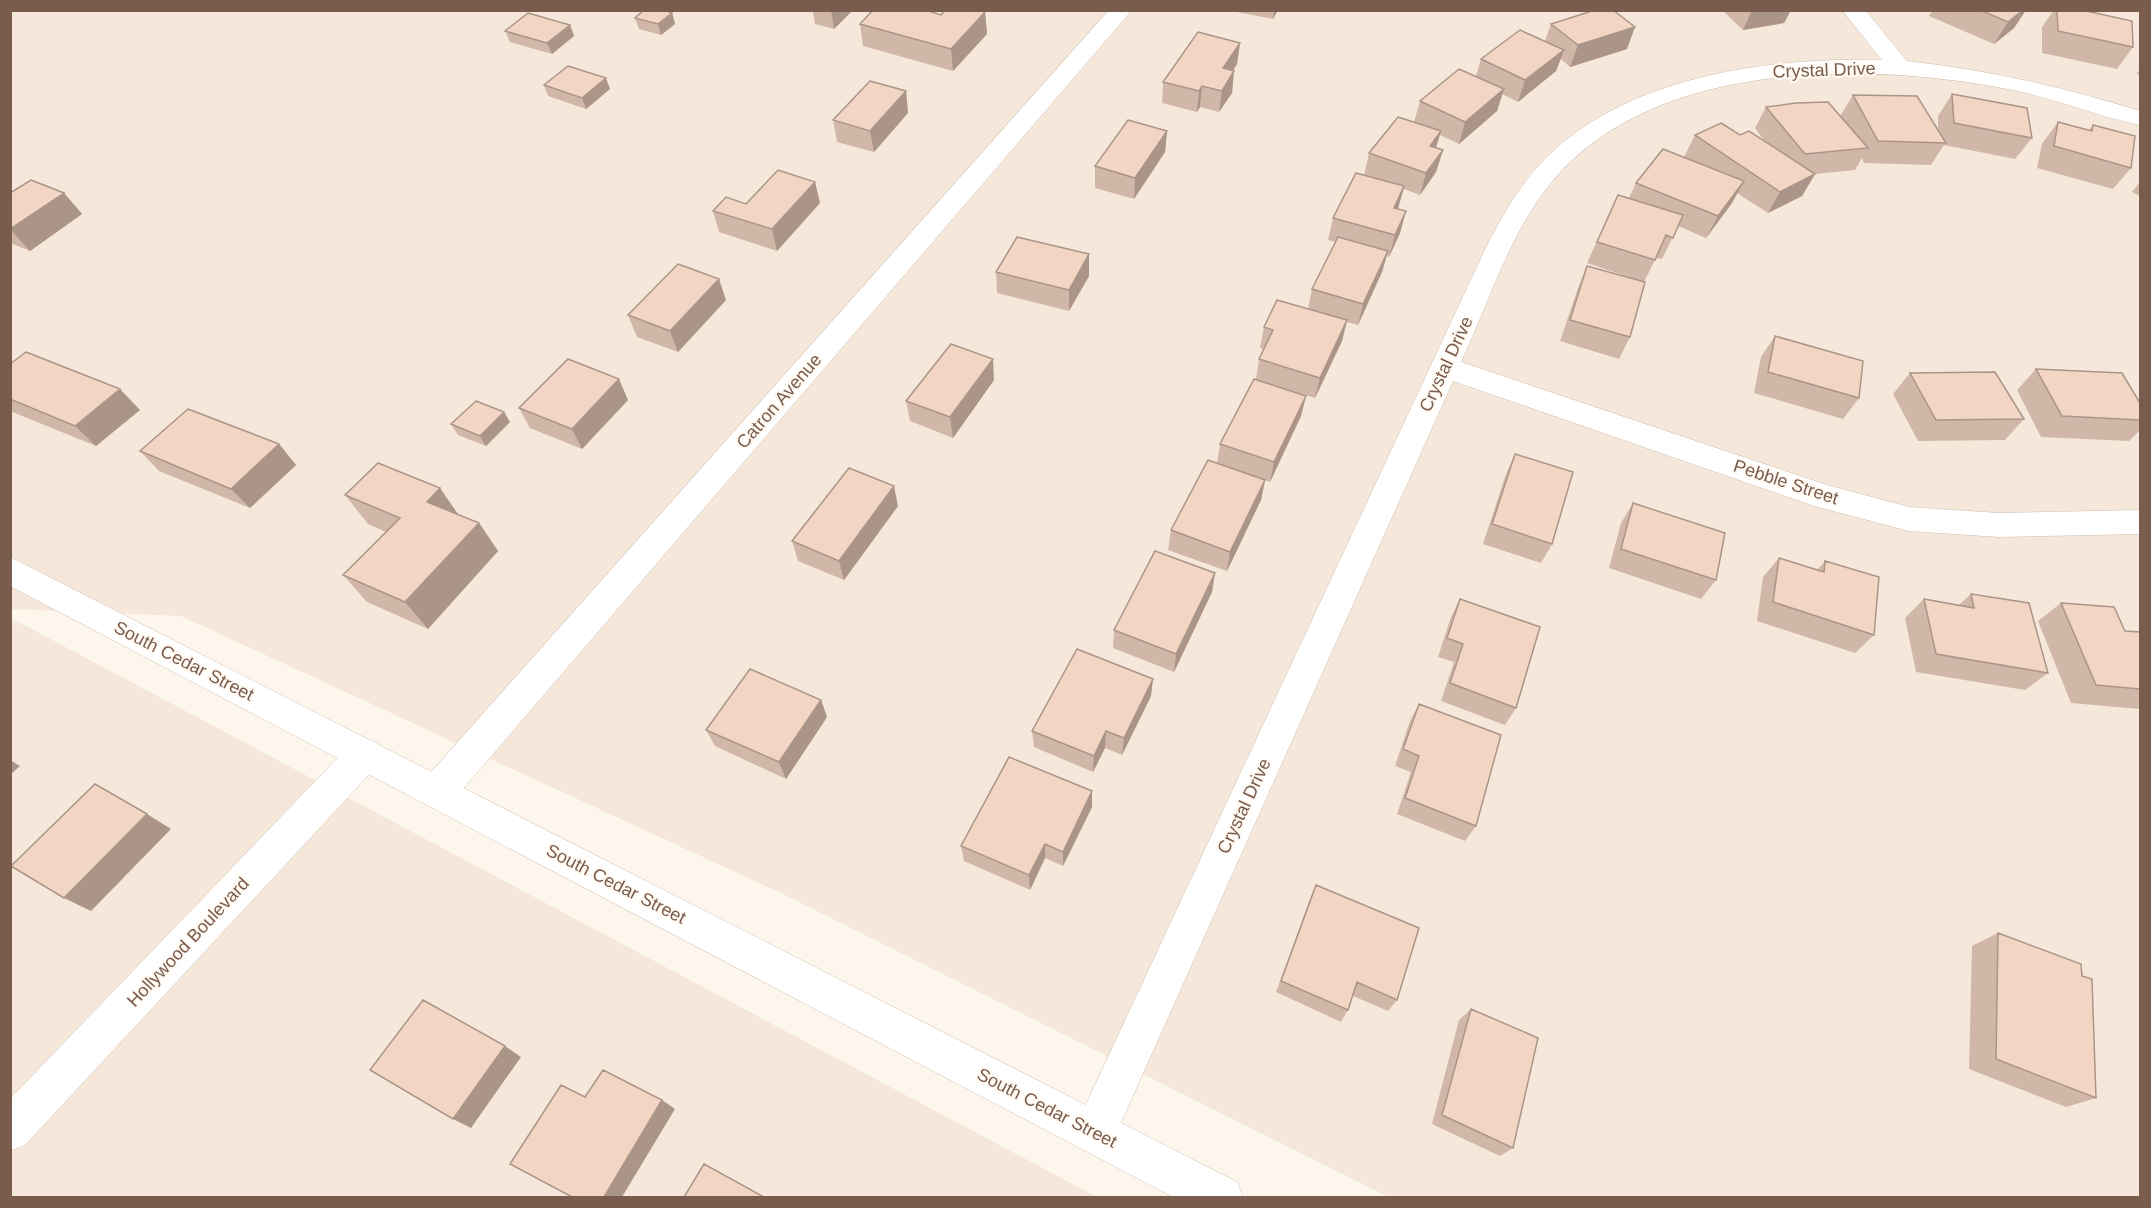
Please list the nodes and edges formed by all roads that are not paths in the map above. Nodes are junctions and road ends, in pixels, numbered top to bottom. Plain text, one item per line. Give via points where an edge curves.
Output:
1 (1121, 10) edge
2 (1853, 10) edge
3 (1900, 67) junction
4 (2140, 118) edge
5 (1444, 367) junction
6 (2140, 522) edge
7 (10, 570) edge
8 (365, 754) junction
9 (437, 792) junction
10 (10, 1131) edge
11 (1095, 1132) junction
12 (1221, 1197) edge

1 - 9 street, Catron Avenue
2 - 3 street
3 - 4 street, Crystal Drive via 2011,84
3 - 5 street, Crystal Drive via 1787,69 1732,77 1681,90 1593,130 1558,159 1530,192
5 - 6 street, Pebble Street via 1825,497 1910,519 1999,525
5 - 11 street, Crystal Drive
7 - 8 street, South Cedar Street
8 - 9 street, South Cedar Street
8 - 10 street, Hollywood Boulevard
9 - 11 street, South Cedar Street
11 - 12 street, South Cedar Street

